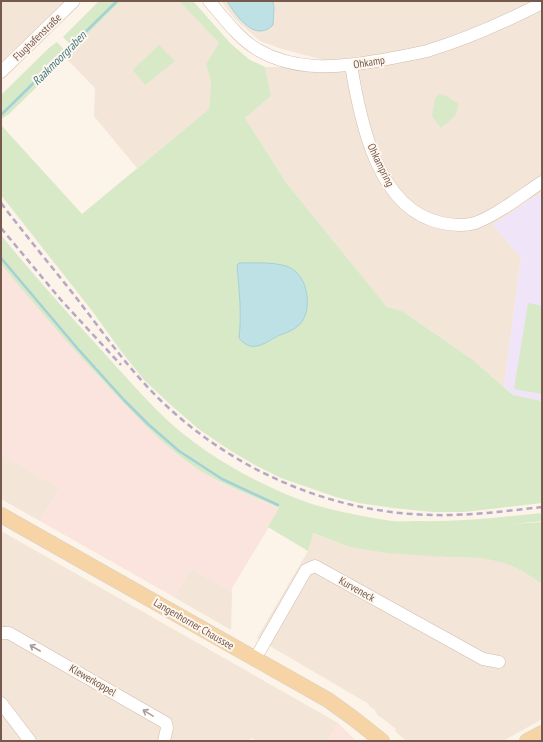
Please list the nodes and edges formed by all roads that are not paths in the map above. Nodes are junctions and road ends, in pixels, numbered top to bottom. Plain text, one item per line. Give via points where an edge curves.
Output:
1 (74, 1) edge
2 (209, 1) edge
3 (542, 3) edge
4 (351, 65) junction
5 (1, 72) edge
6 (542, 182) edge
7 (1, 515) edge
8 (2, 633) edge
9 (255, 659) junction
10 (499, 662) dead end
11 (1, 703) edge
12 (542, 734) edge
13 (30, 741) edge
14 (164, 741) edge
15 (382, 741) edge
16 (527, 741) edge

1 - 5 street, Flughafenstraße
2 - 4 street, Ohkamp via 236,33 258,50 274,58 305,66
3 - 4 street, Ohkamp via 493,27 441,46
4 - 6 street, Ohkampring via 361,117 378,165 396,195 419,215 433,222 448,225 473,224 495,214
7 - 9 main road, Langenhorner Chaussee
14 -> 8 street, Klewerkoppel via 166,723 9,633
9 - 10 street, Kurveneck via 306,570 315,566 483,659
9 - 15 main road, Langenhorner Chaussee via 328,700
11 - 13 street
12 - 16 main road

